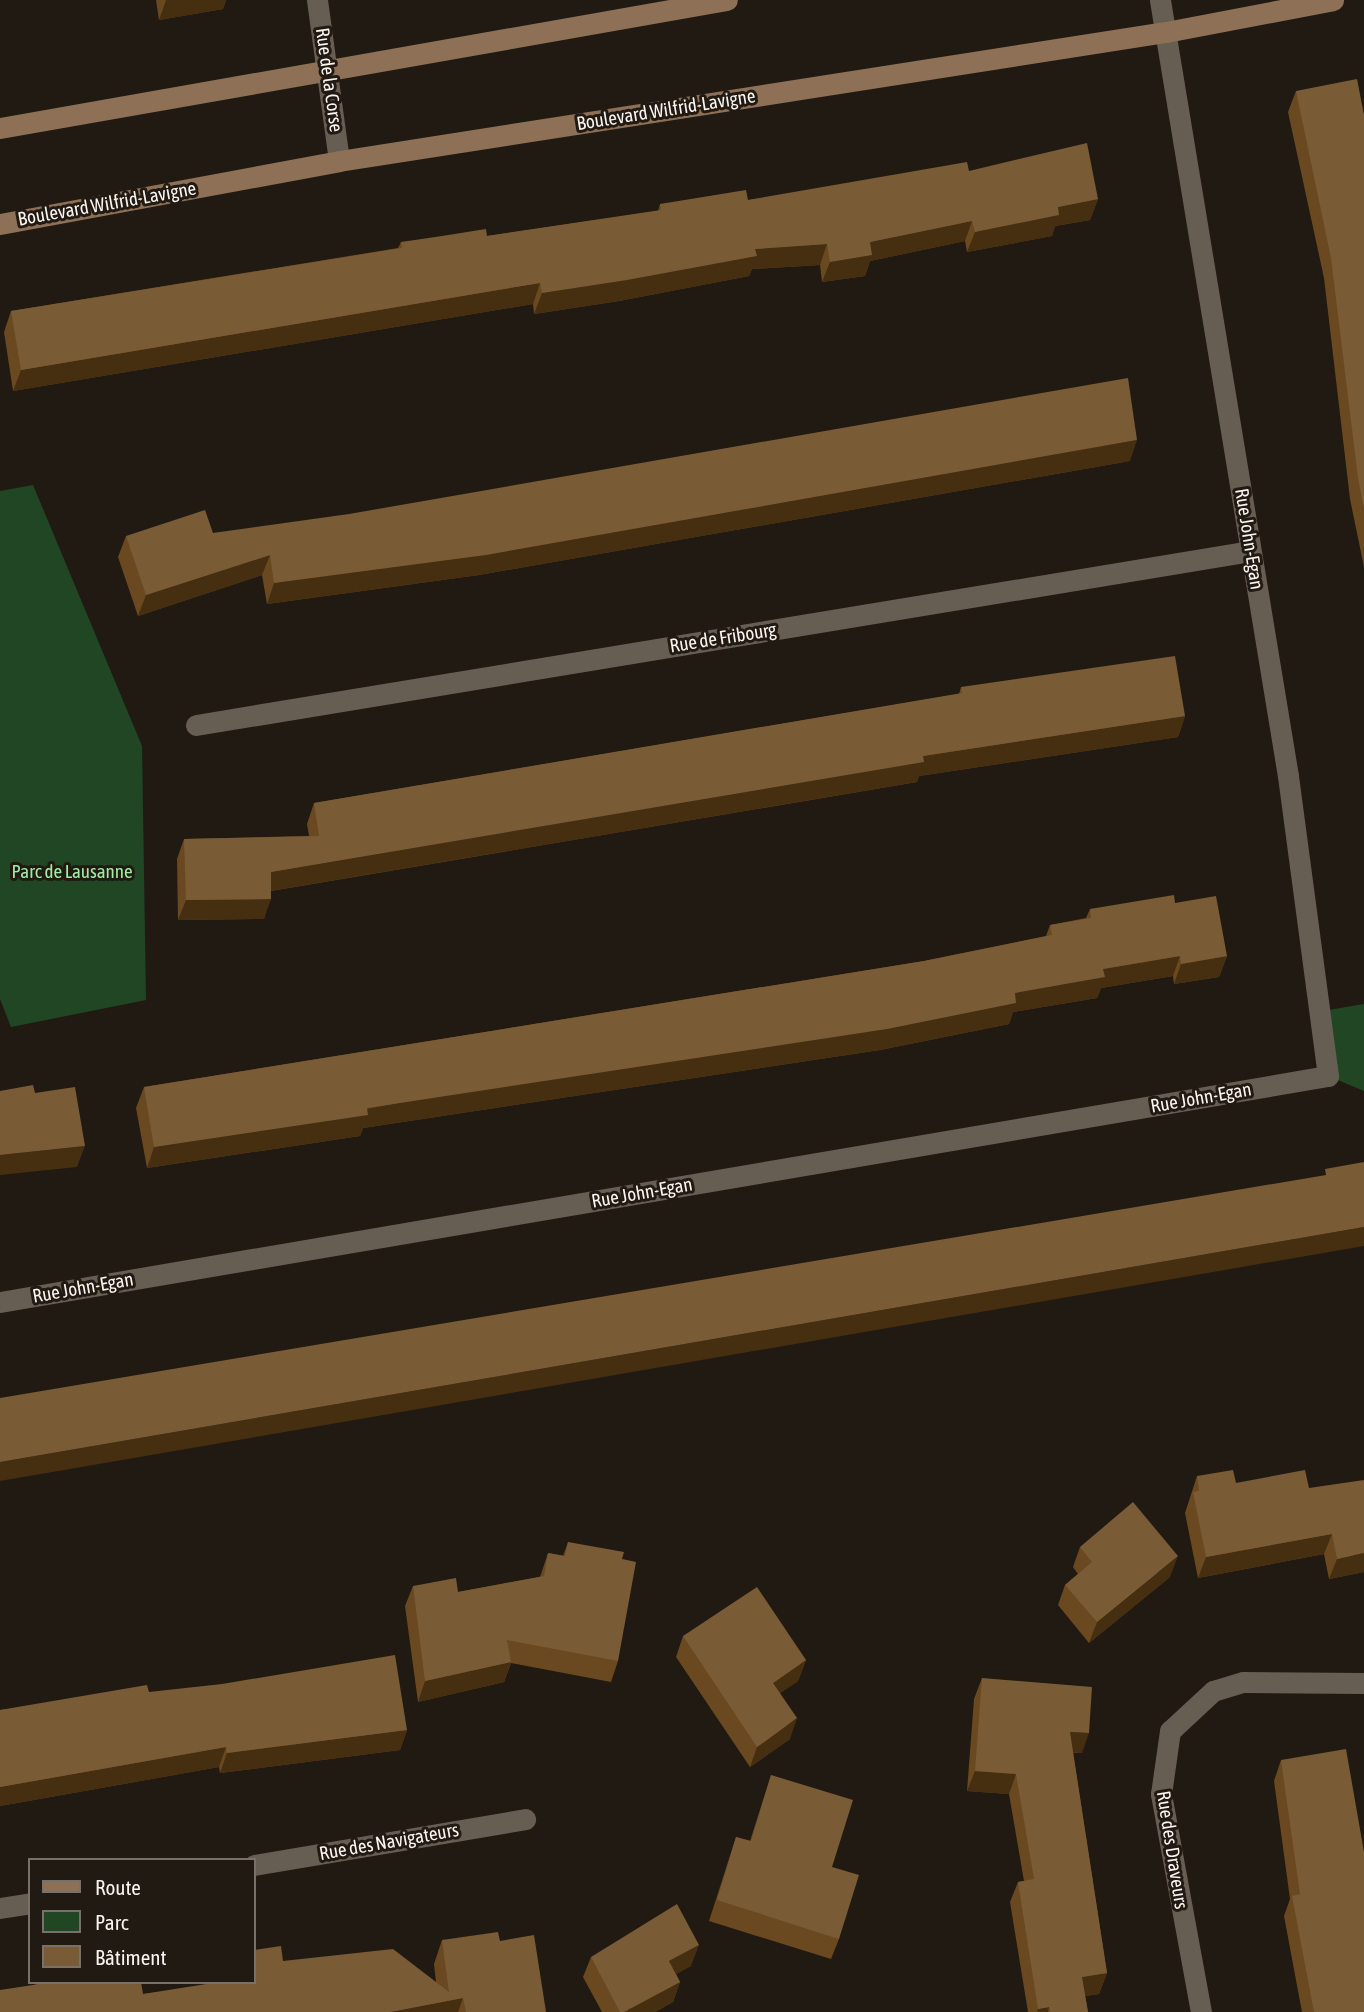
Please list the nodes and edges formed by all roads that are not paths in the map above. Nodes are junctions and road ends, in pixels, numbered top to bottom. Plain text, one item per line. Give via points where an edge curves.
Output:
1 (317, 0) edge
2 (727, 0) edge
3 (1160, 0) edge
4 (1334, 0) edge
5 (1166, 32) junction
6 (329, 71) junction
7 (0, 128) edge
8 (339, 161) junction
9 (0, 224) edge
10 (1250, 551) junction
11 (196, 725) dead end
12 (0, 1302) edge
13 (1364, 1683) edge
14 (525, 1819) dead end
15 (256, 1865) edge
16 (28, 1903) edge
17 (0, 1908) edge
18 (1201, 2012) edge

1 - 6 street, Rue de la Corse
2 - 6 main road
3 - 5 street, Rue John-Egan
4 - 5 main road, Boulevard Wilfrid-Lavigne
5 - 8 main road, Boulevard Wilfrid-Lavigne
5 - 10 street, Rue John-Egan
6 - 7 main road
6 - 8 street, Rue de la Corse
8 - 9 main road, Boulevard Wilfrid-Lavigne
10 - 11 street, Rue de Fribourg
10 - 12 street, Rue John-Egan via 1328,1076
13 - 18 street, Rue des Draveurs via 1243,1682 1213,1691 1170,1731 1161,1794
14 - 15 street, Rue des Navigateurs
16 - 17 street

